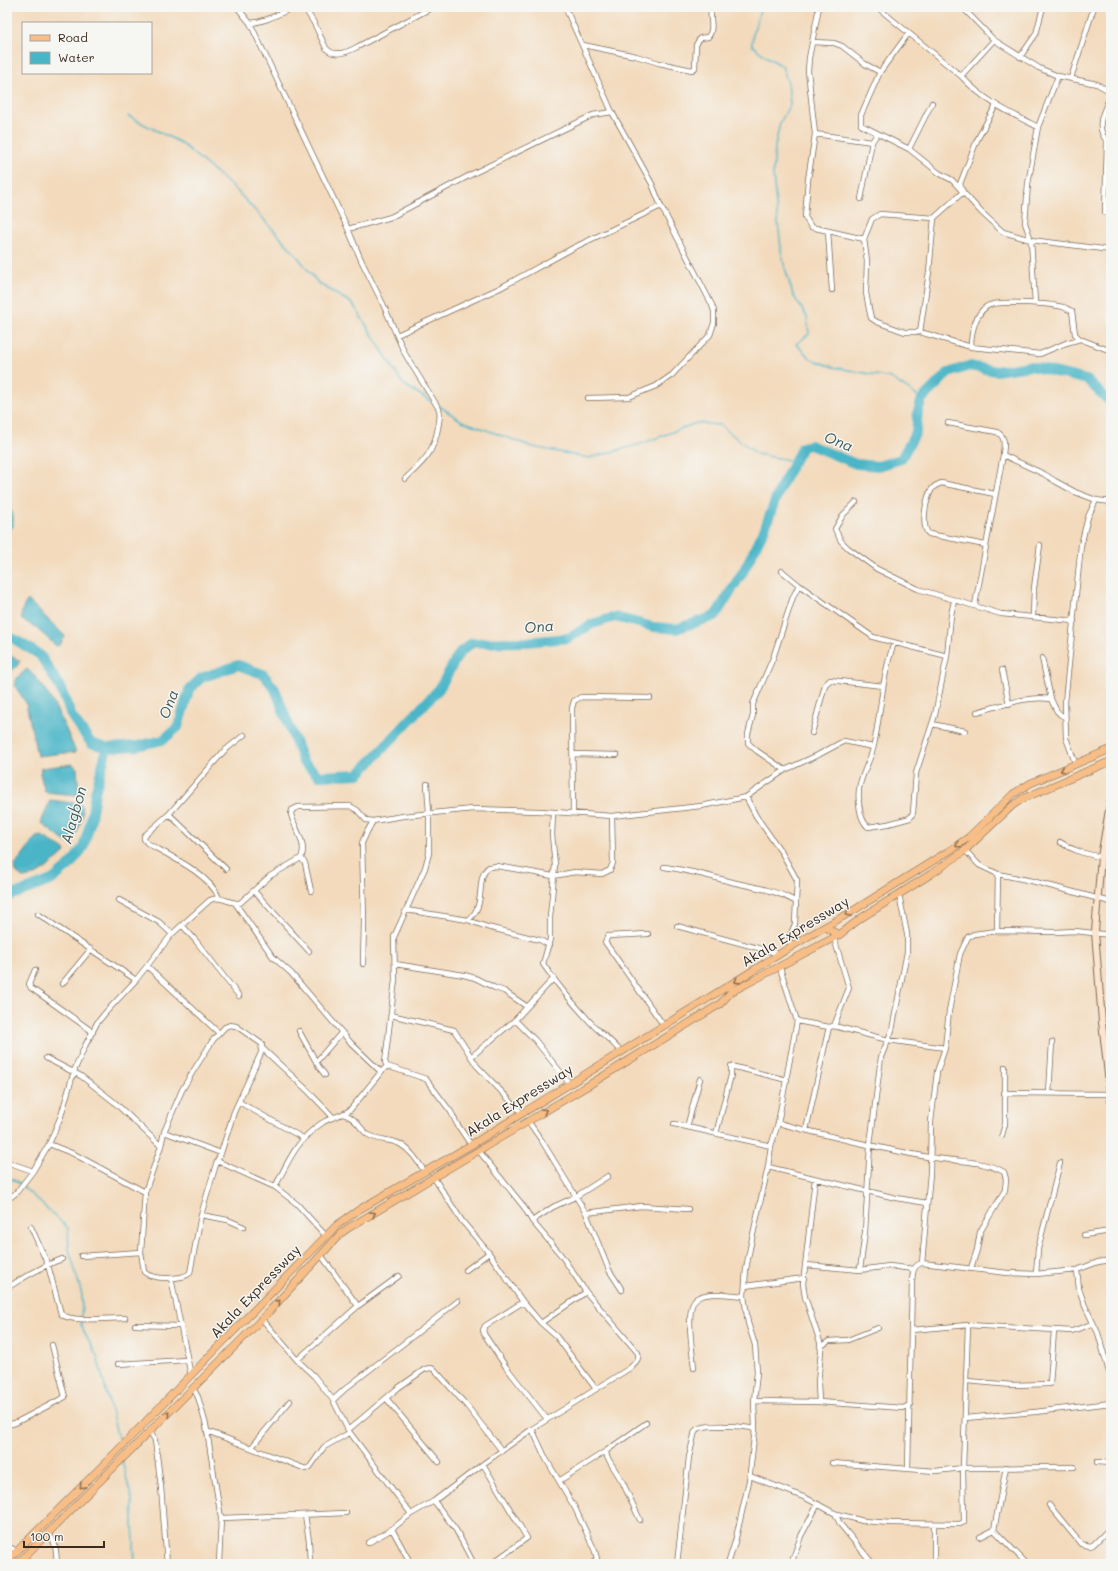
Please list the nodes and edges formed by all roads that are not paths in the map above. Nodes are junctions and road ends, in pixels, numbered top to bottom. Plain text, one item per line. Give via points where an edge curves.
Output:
1 (237, 7) edge
2 (294, 7) edge
3 (304, 7) edge
4 (433, 7) edge
5 (565, 7) edge
6 (711, 7) edge
7 (819, 7) edge
8 (878, 7) edge
9 (962, 7) edge
10 (1043, 7) edge
11 (1094, 7) edge
12 (250, 24) junction
13 (908, 34) junction
14 (994, 40) junction
15 (812, 42) junction
16 (583, 45) junction
17 (1020, 57) junction
18 (880, 72) junction
19 (961, 76) junction
20 (1058, 76) junction
21 (1071, 78) junction
22 (1111, 94) edge
23 (932, 103) dead end
24 (996, 106) junction
25 (612, 112) junction
26 (1038, 127) junction
27 (815, 134) junction
28 (877, 134) junction
29 (872, 142) junction
30 (909, 149) junction
31 (963, 192) junction
32 (861, 199) dead end
33 (661, 206) junction
34 (1111, 215) edge
35 (934, 218) junction
36 (348, 229) junction
37 (828, 231) junction
38 (864, 239) junction
39 (1031, 240) junction
40 (1111, 250) edge
41 (832, 290) dead end
42 (1035, 303) junction
43 (1110, 322) dead end
44 (920, 332) junction
45 (1111, 334) edge
46 (397, 335) junction
47 (1080, 339) junction
48 (1111, 341) edge
49 (971, 346) junction
50 (1110, 351) edge
51 (588, 398) dead end
52 (948, 423) dead end
53 (1003, 455) junction
54 (405, 479) dead end
55 (995, 494) junction
56 (1096, 500) junction
57 (856, 502) dead end
58 (1111, 502) edge
59 (985, 545) junction
60 (1040, 545) dead end
61 (782, 571) dead end
62 (799, 585) junction
63 (954, 601) junction
64 (975, 605) junction
65 (1033, 617) junction
66 (1074, 621) junction
67 (894, 643) junction
68 (947, 656) junction
69 (1042, 658) dead end
70 (1002, 670) dead end
71 (883, 686) junction
72 (650, 698) dead end
73 (1051, 699) junction
74 (1009, 704) junction
75 (977, 712) dead end
76 (1065, 717) junction
77 (932, 724) junction
78 (965, 731) dead end
79 (812, 732) dead end
80 (244, 735) dead end
81 (873, 747) junction
82 (1111, 749) edge
83 (573, 754) junction
84 (617, 755) dead end
85 (1111, 760) edge
86 (1076, 765) junction
87 (785, 770) junction
88 (427, 784) dead end
89 (746, 797) junction
90 (1111, 798) edge
91 (553, 812) junction
92 (429, 813) junction
93 (573, 813) junction
94 (169, 814) junction
95 (612, 816) junction
96 (373, 821) junction
97 (1060, 842) dead end
98 (1103, 846) junction
99 (1111, 848) edge
100 (965, 850) junction
101 (1101, 857) junction
102 (301, 858) junction
103 (664, 867) dead end
104 (226, 869) dead end
105 (998, 874) junction
106 (554, 876) junction
107 (254, 891) junction
108 (311, 891) dead end
109 (899, 894) junction
110 (219, 898) junction
111 (1097, 899) junction
112 (119, 900) dead end
113 (795, 901) junction
114 (1111, 902) edge
115 (235, 903) junction
116 (406, 910) junction
117 (38, 914) dead end
118 (468, 920) junction
119 (182, 925) junction
120 (677, 926) dead end
121 (825, 927) junction
122 (997, 931) junction
123 (1095, 932) junction
124 (172, 934) junction
125 (648, 934) dead end
126 (1111, 935) edge
127 (836, 936) junction
128 (807, 937) junction
129 (549, 945) junction
130 (792, 946) junction
131 (91, 949) junction
132 (814, 949) junction
133 (309, 951) dead end
134 (781, 954) junction
135 (363, 964) dead end
136 (395, 964) junction
137 (147, 966) junction
138 (780, 968) junction
139 (35, 970) dead end
140 (554, 978) junction
141 (136, 980) junction
142 (62, 984) dead end
143 (239, 996) dead end
144 (526, 1006) junction
145 (391, 1015) junction
146 (515, 1020) junction
147 (798, 1021) junction
148 (664, 1026) junction
149 (831, 1026) junction
150 (299, 1031) dead end
151 (93, 1032) junction
152 (342, 1032) junction
153 (219, 1033) junction
154 (888, 1038) junction
155 (1052, 1042) dead end
156 (262, 1048) junction
157 (945, 1048) junction
158 (621, 1052) junction
159 (471, 1057) junction
160 (46, 1058) dead end
161 (316, 1062) junction
162 (1109, 1065) edge
163 (387, 1066) junction
164 (1005, 1067) dead end
165 (74, 1071) junction
166 (381, 1072) junction
167 (325, 1075) dead end
168 (700, 1079) dead end
169 (787, 1080) junction
170 (570, 1084) junction
171 (1004, 1093) junction
172 (1049, 1093) junction
173 (1109, 1094) junction
174 (1111, 1101) edge
175 (239, 1102) junction
176 (522, 1113) junction
177 (343, 1114) junction
178 (333, 1117) junction
179 (528, 1121) junction
180 (778, 1123) junction
181 (674, 1124) dead end
182 (499, 1127) junction
183 (687, 1127) junction
184 (806, 1130) junction
185 (164, 1132) junction
186 (716, 1134) junction
187 (1002, 1135) dead end
188 (503, 1136) junction
189 (303, 1138) junction
190 (49, 1144) junction
191 (471, 1145) junction
192 (870, 1145) junction
193 (161, 1146) junction
194 (771, 1146) junction
195 (479, 1151) junction
196 (221, 1153) junction
197 (930, 1157) junction
198 (217, 1161) junction
199 (7, 1162) edge
200 (1060, 1163) dead end
201 (768, 1167) junction
202 (33, 1171) junction
203 (425, 1172) junction
204 (608, 1176) dead end
205 (434, 1178) junction
206 (815, 1179) junction
207 (275, 1187) junction
208 (868, 1191) junction
209 (145, 1192) junction
210 (575, 1197) junction
211 (7, 1200) edge
212 (927, 1204) junction
213 (688, 1209) dead end
214 (586, 1213) junction
215 (201, 1215) junction
216 (532, 1221) junction
217 (31, 1227) dead end
218 (244, 1227) dead end
219 (1111, 1231) edge
220 (1084, 1235) dead end
221 (326, 1236) junction
222 (141, 1252) junction
223 (489, 1253) junction
224 (321, 1255) junction
225 (81, 1256) dead end
226 (62, 1259) dead end
227 (1111, 1260) edge
228 (922, 1263) junction
229 (48, 1265) junction
230 (806, 1265) junction
231 (971, 1268) junction
232 (914, 1269) junction
233 (466, 1270) dead end
234 (860, 1270) junction
235 (1077, 1270) junction
236 (1036, 1274) junction
237 (399, 1276) dead end
238 (171, 1278) junction
239 (804, 1278) junction
240 (745, 1286) junction
241 (7, 1288) edge
242 (622, 1290) dead end
243 (586, 1292) junction
244 (744, 1296) junction
245 (458, 1301) dead end
246 (523, 1302) junction
247 (358, 1306) junction
248 (125, 1318) dead end
249 (262, 1319) junction
250 (541, 1323) junction
251 (1092, 1324) junction
252 (135, 1325) dead end
253 (968, 1325) junction
254 (180, 1326) junction
255 (878, 1328) dead end
256 (911, 1330) junction
257 (1054, 1331) junction
258 (52, 1345) dead end
259 (820, 1347) junction
260 (187, 1360) junction
261 (297, 1360) junction
262 (118, 1364) dead end
263 (694, 1368) dead end
264 (190, 1376) junction
265 (1111, 1379) edge
266 (967, 1381) junction
267 (192, 1388) junction
268 (596, 1389) junction
269 (386, 1398) junction
270 (333, 1400) junction
271 (754, 1401) junction
272 (290, 1402) dead end
273 (819, 1402) junction
274 (1111, 1403) edge
275 (910, 1405) junction
276 (903, 1408) junction
277 (910, 1416) junction
278 (965, 1418) junction
279 (547, 1419) junction
280 (646, 1423) dead end
281 (7, 1425) edge
282 (532, 1429) junction
283 (755, 1429) junction
284 (207, 1431) junction
285 (150, 1432) junction
286 (349, 1432) junction
287 (251, 1448) junction
288 (502, 1451) junction
289 (606, 1451) junction
290 (601, 1454) junction
291 (607, 1457) junction
292 (439, 1462) dead end
293 (832, 1462) dead end
294 (1097, 1462) dead end
295 (1111, 1463) edge
296 (483, 1464) junction
297 (1074, 1466) dead end
298 (1006, 1467) junction
299 (963, 1468) junction
300 (908, 1469) junction
301 (750, 1476) junction
302 (559, 1481) junction
303 (434, 1501) junction
304 (818, 1504) junction
305 (1049, 1505) dead end
306 (346, 1513) dead end
307 (835, 1513) junction
308 (411, 1514) junction
309 (305, 1515) junction
310 (221, 1518) junction
311 (640, 1520) dead end
312 (934, 1524) junction
313 (1111, 1527) edge
314 (392, 1529) junction
315 (994, 1530) junction
316 (47, 1534) junction
317 (980, 1537) dead end
318 (368, 1543) dead end
319 (7, 1546) edge
320 (17, 1551) junction
321 (7, 1561) edge
322 (18, 1564) edge
323 (57, 1564) edge
324 (167, 1564) edge
325 (219, 1564) edge
326 (310, 1564) edge
327 (411, 1564) edge
328 (474, 1564) edge
329 (490, 1564) edge
330 (591, 1564) edge
331 (677, 1564) edge
332 (728, 1564) edge
333 (791, 1564) edge
334 (873, 1564) edge
335 (934, 1564) edge
336 (1027, 1564) edge

1 - 12 street
2 - 12 street
3 - 4 street via 326,48 335,54 348,52
5 - 16 street
6 - 16 street via 712,31 708,37 700,38 697,42 695,68 692,70
7 - 15 street
8 - 13 street
9 - 14 street
10 - 17 street via 1036,34
11 - 21 street
12 - 36 street
13 - 18 street
13 - 19 street
14 - 17 street
14 - 19 street
15 - 18 street via 842,46
15 - 27 street via 808,71
16 - 25 street
17 - 20 street
18 - 28 street via 861,114 861,125
19 - 24 street
20 - 21 street
20 - 26 street
21 - 22 street via 1097,84
22 - 34 street via 1099,128 1107,141 1105,213
23 - 30 street
24 - 26 street
24 - 31 street via 977,140 960,184
25 - 33 street via 652,184
25 - 36 street via 593,115 391,217
26 - 39 street via 1028,184 1025,223
27 - 29 street
27 - 37 street via 805,217 811,227
28 - 29 street
28 - 30 street
29 - 32 street
30 - 31 street via 952,180
31 - 35 street
31 - 39 street via 1003,232
33 - 46 street via 575,247 500,288
33 - 51 street via 714,311 712,330 672,375 656,386 630,397
35 - 38 street via 880,214 872,218
35 - 44 street
36 - 46 street
37 - 38 street
37 - 41 street
38 - 44 street via 868,260 866,293 871,318 905,332
39 - 40 street
39 - 42 street
42 - 47 street via 1063,307 1072,311 1075,334
42 - 49 street via 987,305 977,316
43 - 45 street
44 - 49 street
46 - 54 street via 440,415 432,449 425,461
47 - 49 street via 1040,354
47 - 50 street
48 - 50 street
52 - 53 street via 1000,434 1004,440
53 - 55 street
53 - 56 street
55 - 59 street
55 - 59 street via 941,483 929,494 926,508 924,525 929,534
56 - 58 street
56 - 66 street via 1088,517 1081,545
57 - 63 street via 843,515 835,529 840,541 878,569 918,589
59 - 64 street
60 - 65 street
61 - 62 street
62 - 67 street via 873,637
62 - 87 street via 773,658 753,704 748,734 748,742 757,751
63 - 64 street
63 - 68 street
64 - 65 street via 1001,614
65 - 66 street
66 - 76 street
67 - 68 street
67 - 71 street
68 - 77 street
69 - 73 street
70 - 74 street
71 - 79 street via 830,680 825,686
71 - 81 street
72 - 83 street via 577,698 572,704
73 - 74 street via 1034,698
73 - 76 street via 1060,715
74 - 75 street
76 - 86 street via 1066,738
77 - 78 street
77 - 81 street via 916,773 913,813 910,818 868,827 864,824 861,813 859,788
80 - 94 street via 224,751
81 - 87 street via 844,741
82 - 86 main road, Akala Expressway
83 - 84 street
83 - 93 street
85 - 100 main road, Akala Expressway via 1022,799
86 -> 121 main road, Akala Expressway via 1032,783 1014,794 969,837 952,849
87 - 89 street
88 - 92 street
89 - 95 street via 710,805
89 - 113 street via 797,880
90 - 98 street
91 - 92 street via 473,809
91 - 93 street
91 - 106 street
92 - 96 street
92 - 116 street via 428,859
93 - 95 street
94 - 104 street
94 - 110 street via 144,836 145,841 186,865 214,887
95 - 106 street via 613,863 610,870 602,874 574,872
96 - 102 street via 366,820 350,806 294,808 291,814 303,846
96 - 135 street via 364,839 362,850
97 - 101 street via 1082,853
98 - 99 street
98 - 101 street
100 - 105 street via 979,865
100 - 109 main road, Akala Expressway
101 - 111 street
102 - 107 street via 270,876
102 - 108 street via 305,863
103 - 113 street via 771,890
105 - 111 street via 1032,880
105 - 122 street
106 - 118 street via 497,866 489,867 483,875 478,908 475,915
106 - 129 street
107 - 115 street via 244,901
107 - 133 street
109 - 127 main road, Akala Expressway
109 - 154 street via 907,934 907,952 892,1030
110 - 115 street
110 - 119 street via 206,902
111 - 114 street
111 - 123 street
112 - 124 street via 159,922
113 - 130 street via 795,924 789,942
115 - 152 street via 273,957
116 - 118 street
116 - 136 street via 394,937
117 - 131 street
118 - 129 street via 540,940
119 - 124 street
119 - 143 street
120 - 134 street
121 - 127 main road
121 - 128 main road, Akala Expressway
122 - 123 street
122 - 157 street via 974,934 968,937 964,944 949,1011
123 - 126 street
123 - 162 street
124 - 137 street
125 - 148 street via 608,936 606,942
127 - 132 main road, Akala Expressway
127 - 149 street via 849,988
128 - 130 main road, Akala Expressway
128 - 132 main road
129 - 140 street via 543,964
130 - 134 main road, Akala Expressway
131 - 141 street
131 - 142 street
132 - 138 main road, Akala Expressway
134 -> 148 main road, Akala Expressway
136 - 144 street via 475,978 509,994
136 - 145 street
137 - 141 street
137 - 153 street
138 - 147 street
179 -> 138 main road, Akala Expressway via 720,1004 731,992
139 - 151 street via 29,984 31,988
140 - 144 street
140 - 158 street via 581,1012
141 - 151 street via 106,1012
144 - 146 street
145 - 159 street via 450,1028 457,1034
145 - 163 street
146 - 159 street
146 - 170 street via 536,1040
147 - 149 street
147 - 169 street
148 - 158 main road, Akala Expressway
149 - 154 street
149 - 184 street
150 - 161 street
151 - 165 street
152 - 161 street
152 - 166 street
153 - 156 street via 232,1025 262,1044
153 - 185 street via 182,1090
154 - 157 street
154 - 192 street via 881,1057
155 - 172 street
156 - 175 street
156 - 178 street
157 - 197 street via 937,1072
158 - 170 main road, Akala Expressway
159 - 176 street
160 - 165 street
161 - 167 street
162 - 173 street
163 - 166 street
163 - 191 street via 426,1079 451,1112
164 - 171 street
165 - 190 street
165 - 193 street via 113,1101
166 - 177 street via 350,1110
168 - 183 street
169 - 180 street
169 - 186 street via 731,1066
170 - 176 main road, Akala Expressway
171 - 172 street
171 - 187 street via 1005,1124
172 - 173 street
173 - 174 street
175 - 189 street
175 - 196 street
176 - 182 main road, Akala Expressway
177 - 178 street
177 - 203 street via 350,1116 369,1135 400,1144 410,1151
178 - 189 street
179 - 188 main road, Akala Expressway
179 - 210 street via 570,1185
180 - 184 street
180 - 194 street
181 - 183 street
182 - 188 main road
182 - 191 main road, Akala Expressway
183 - 186 street
184 - 192 street
185 - 193 street
185 - 196 street
186 - 194 street
188 - 195 main road, Akala Expressway
189 - 207 street
190 - 202 street
190 - 209 street via 74,1154
191 - 203 main road, Akala Expressway
192 - 197 street
192 - 208 street
193 - 209 street
194 - 201 street
195 - 205 main road, Akala Expressway
195 - 216 street via 524,1207
196 - 198 street
197 - 212 street
197 - 231 street via 993,1167 1004,1172 1005,1190 980,1232
198 - 207 street
198 - 215 street
199 - 202 street
200 - 236 street via 1038,1249
201 - 206 street
201 - 240 street via 750,1248
202 - 211 street via 16,1193
203 - 221 main road, Akala Expressway via 360,1209
204 - 210 street
205 - 223 street via 462,1221
224 -> 205 main road, Akala Expressway via 350,1227
206 - 208 street
206 - 230 street
207 - 221 street via 297,1204
208 - 212 street
208 - 234 street
209 - 222 street
210 - 214 street
210 - 216 street via 563,1201
212 - 228 street
213 - 214 street via 641,1206
214 - 242 street via 609,1270
215 - 218 street via 228,1220
215 - 238 street via 190,1273 187,1276
216 - 243 street via 561,1255
217 - 229 street
219 - 220 street
221 - 264 main road, Akala Expressway
222 - 225 street
222 - 238 street via 146,1274 151,1277
223 - 233 street
223 - 246 street
224 - 247 street
249 -> 224 main road, Akala Expressway
226 - 229 street
227 - 235 street
228 - 231 street
228 - 232 street
229 - 241 street
229 - 248 street via 65,1317
230 - 234 street
230 - 239 street
231 - 236 street
232 - 234 street via 889,1266
232 - 256 street
235 - 236 street
235 - 251 street via 1079,1289
237 - 247 street
238 - 254 street
239 - 240 street
239 - 259 street via 804,1297
240 - 244 street
243 - 250 street
243 - 268 street via 639,1356 630,1368
244 - 263 street via 710,1295 693,1302 690,1317
244 - 271 street via 755,1345 757,1372
245 - 270 street
246 - 250 street
246 - 279 street via 485,1326 483,1330 506,1367
247 - 261 street
249 - 261 street
249 - 267 main road, Akala Expressway
250 - 268 street via 560,1341
251 - 257 street via 1072,1331
251 - 265 street via 1098,1333
252 - 254 street
253 - 256 street
253 - 257 street
253 - 266 street
254 - 260 street
255 - 259 street via 848,1340 829,1340
256 - 275 street
257 - 266 street via 1050,1384 1012,1385
258 - 281 street via 65,1397
259 - 273 street
260 - 262 street
260 - 264 street
261 - 270 street
264 -> 320 main road, Akala Expressway
266 - 278 street
267 - 284 street via 198,1397
285 -> 267 main road, Akala Expressway
268 - 279 street
269 - 286 street
269 - 288 street via 425,1369 431,1368 467,1406
269 - 292 street
270 - 286 street
271 - 273 street
271 - 283 street
272 - 287 street
273 - 276 street
274 - 278 street
275 - 276 street
275 - 277 street
276 - 277 street
277 - 300 street
278 - 299 street
279 - 282 street
280 - 289 street
282 - 288 street
282 - 302 street
283 - 301 street
283 - 331 street via 734,1426 700,1428 695,1431 689,1458
284 - 287 street
284 - 310 street
285 - 316 main road, Akala Expressway
285 - 324 street via 155,1440
286 - 287 street via 324,1447 310,1467 306,1468
286 - 308 street
288 - 296 street
289 - 290 street
289 - 291 street
290 - 291 street
290 - 302 street
291 - 311 street via 623,1483
293 - 300 street
294 - 295 street
296 - 303 street
296 - 329 street via 527,1538
297 - 298 street
298 - 299 street
298 - 315 street
299 - 300 street
299 - 312 street via 964,1522
301 - 304 street
301 - 332 street
302 - 330 street via 595,1551 597,1559
303 - 308 street
303 - 328 street via 456,1530
304 - 307 street
304 - 333 street via 801,1536
305 - 313 street via 1081,1544 1093,1545
306 - 309 street
307 - 312 street via 863,1521
307 - 334 street via 840,1524
308 - 314 street
309 - 310 street
309 - 326 street
310 - 325 street
312 - 335 street
314 - 318 street
314 - 327 street
315 - 317 street
315 - 336 street
316 - 322 main road, Akala Expressway
316 - 323 street via 55,1544
319 - 320 street
320 - 321 main road, Akala Expressway

